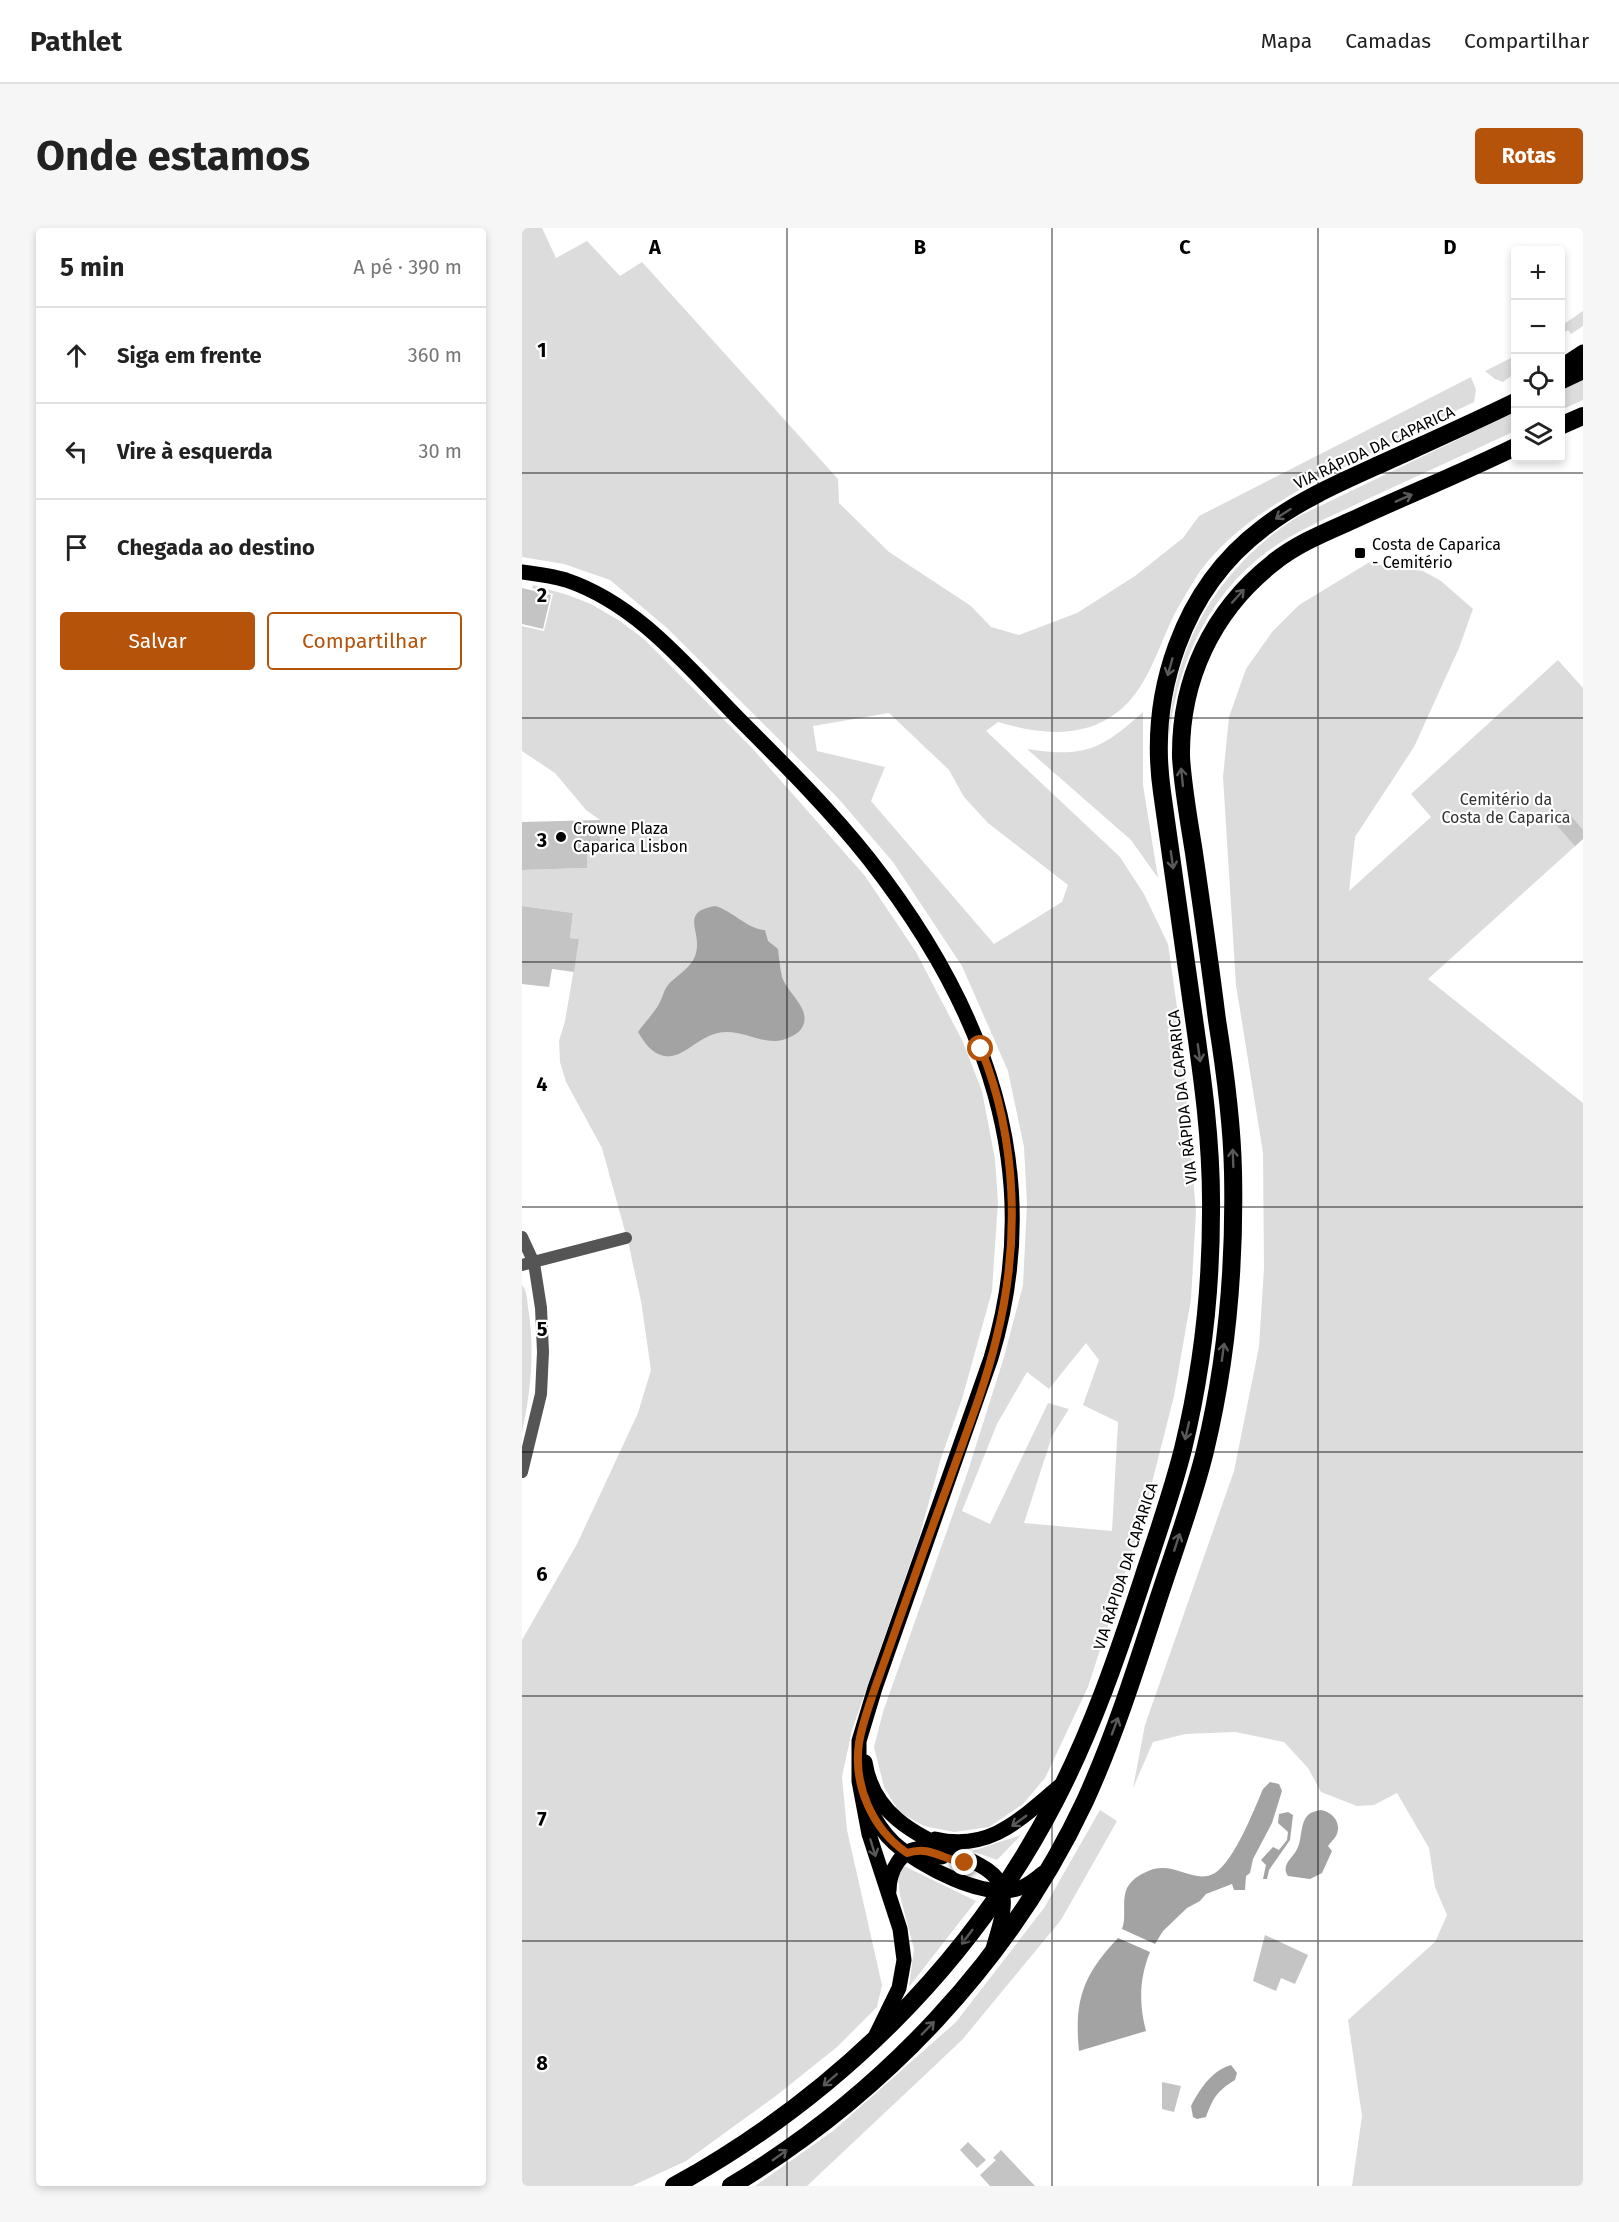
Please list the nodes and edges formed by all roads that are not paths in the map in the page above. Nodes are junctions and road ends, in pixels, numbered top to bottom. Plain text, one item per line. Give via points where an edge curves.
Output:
1 (1583, 352) edge
2 (1565, 364) edge
3 (1583, 370) edge
4 (1565, 379) edge
5 (1511, 396) edge
6 (1511, 404) edge
7 (1583, 416) edge
8 (1565, 424) edge
9 (1511, 449) edge
10 (1334, 485) junction
11 (522, 572) edge
12 (522, 1237) edge
13 (626, 1238) dead end
14 (528, 1264) edge
15 (522, 1472) edge
16 (867, 1711) junction
17 (858, 1770) junction
18 (1064, 1784) junction
19 (912, 1830) junction
20 (1061, 1848) junction
21 (907, 1853) junction
22 (988, 1870) junction
23 (1002, 1890) junction
24 (891, 1902) junction
25 (991, 1954) junction
26 (874, 2041) junction
27 (674, 2186) edge
28 (731, 2186) edge

1 - 2 main road
3 - 4 highway
5 - 10 main road
6 - 10 highway, VIA RÁPIDA DA CAPARICA
7 - 8 highway
20 -> 9 highway via 1100,1765 1129,1688 1186,1516 1212,1420 1226,1333 1233,1240 1232,1142 1182,772 1181,731 1192,678 1224,612 1274,562 1328,531
10 -> 18 highway, VIA RÁPIDA DA CAPARICA via 1262,528 1219,571 1185,626 1165,685 1158,737 1159,772 1210,1154 1210,1248 1204,1329 1188,1427 1166,1508 1102,1696
11 - 16 main road via 567,581 624,609 655,634 789,770 850,836 900,903 951,985 987,1063 1006,1140 1011,1196 1010,1256 1002,1316
12 - 14 street
13 - 14 street
14 - 15 street via 541,1308 543,1352 541,1394
16 - 17 main road via 859,1741
16 - 19 main road via 863,1742 869,1778 882,1805
17 - 21 main road via 872,1814 885,1833
17 -> 24 main road via 866,1823
18 -> 19 main road via 1019,1822 987,1837 941,1840
18 - 23 highway, VIA RÁPIDA DA CAPARICA
19 - 22 main road
20 - 23 main road via 1035,1880 1019,1889
20 - 25 highway
21 - 22 main road via 926,1850
21 - 23 main road via 968,1886
21 - 24 main road via 892,1874
22 - 23 main road
23 - 25 main road via 1003,1910
23 -> 26 highway, VIA RÁPIDA DA CAPARICA via 941,1971
24 - 26 main road via 902,1941 904,1969
28 -> 25 highway via 814,2130 886,2069 944,2010
26 -> 27 highway, VIA RÁPIDA DA CAPARICA via 805,2101

